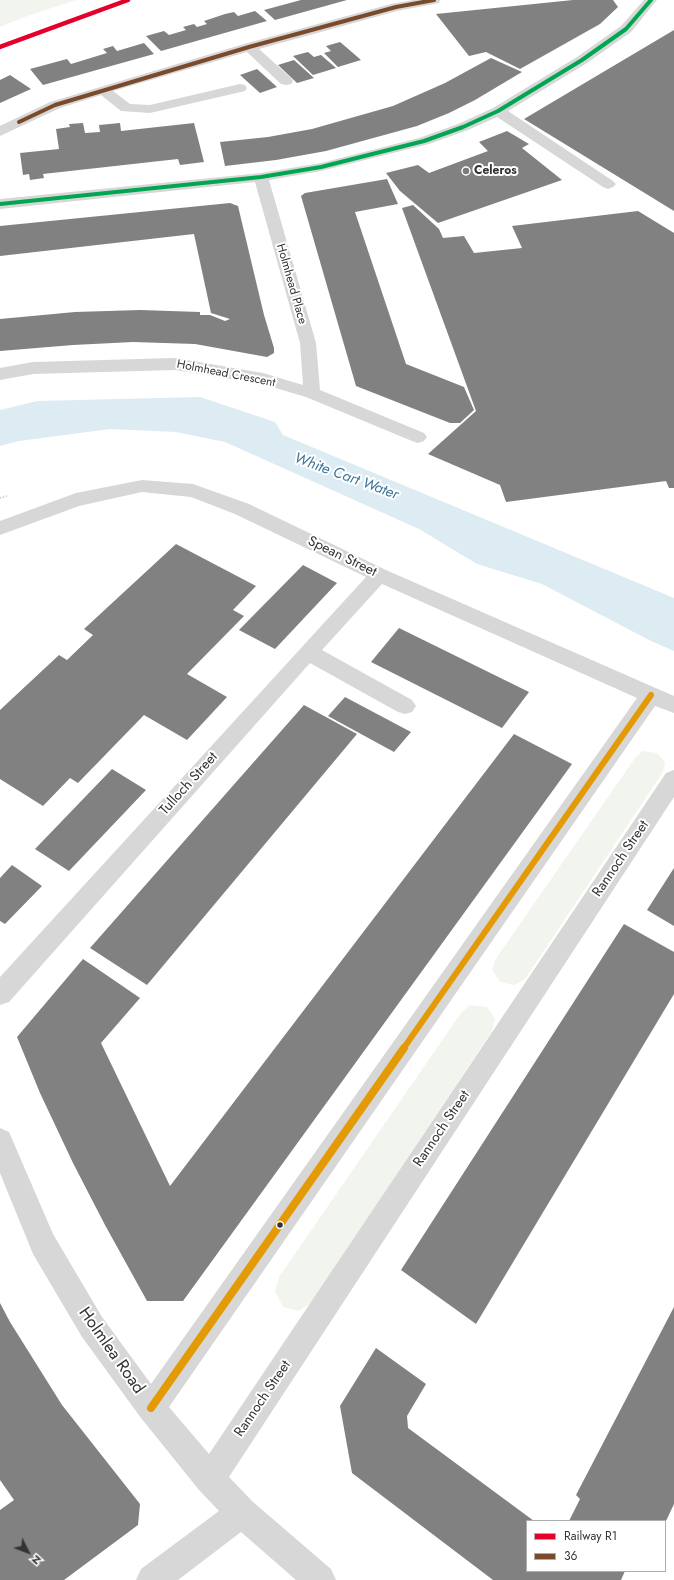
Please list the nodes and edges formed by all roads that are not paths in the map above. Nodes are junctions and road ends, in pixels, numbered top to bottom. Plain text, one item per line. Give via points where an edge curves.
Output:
1 (434, 0) edge
2 (648, 1) edge
3 (249, 47) junction
4 (286, 81) dead end
5 (240, 88) dead end
6 (103, 90) junction
7 (498, 111) junction
8 (0, 132) edge
9 (261, 177) junction
10 (608, 184) dead end
11 (0, 204) edge
12 (0, 374) edge
13 (312, 393) junction
14 (418, 437) dead end
15 (0, 528) edge
16 (379, 575) junction
17 (308, 652) junction
18 (651, 695) junction
19 (674, 705) edge
20 (405, 706) dead end
21 (674, 779) edge
22 (0, 994) edge
23 (0, 1140) edge
24 (151, 1408) junction
25 (210, 1478) junction
26 (242, 1514) junction
27 (152, 1580) edge
28 (320, 1580) edge

1 - 3 street via 396,7
2 - 7 street via 626,29 606,44
3 - 4 street
3 - 6 street
5 - 6 street via 150,109 126,108
6 - 8 street via 55,105
7 - 9 street via 463,127 417,143 321,167
7 - 10 street
9 - 11 street
9 - 13 street, Holmhead Place via 308,343
12 - 13 street, Holmhead Crescent via 34,368 175,364 263,379
13 - 14 street, Holmhead Crescent
15 - 16 street, Spean Street via 76,500 142,486 194,491 242,509
16 - 17 street, Tulloch Street
16 - 18 street, Spean Street
17 - 20 street
17 - 22 street, Tulloch Street
18 - 19 street, Spean Street
18 - 24 street
21 - 25 street, Rannoch Street
23 - 24 street, Holmlea Road via 43,1244 92,1327
24 - 25 street, Holmlea Road
25 - 26 street, Holmlea Road
26 - 27 street
26 - 28 street, Holmlea Road

